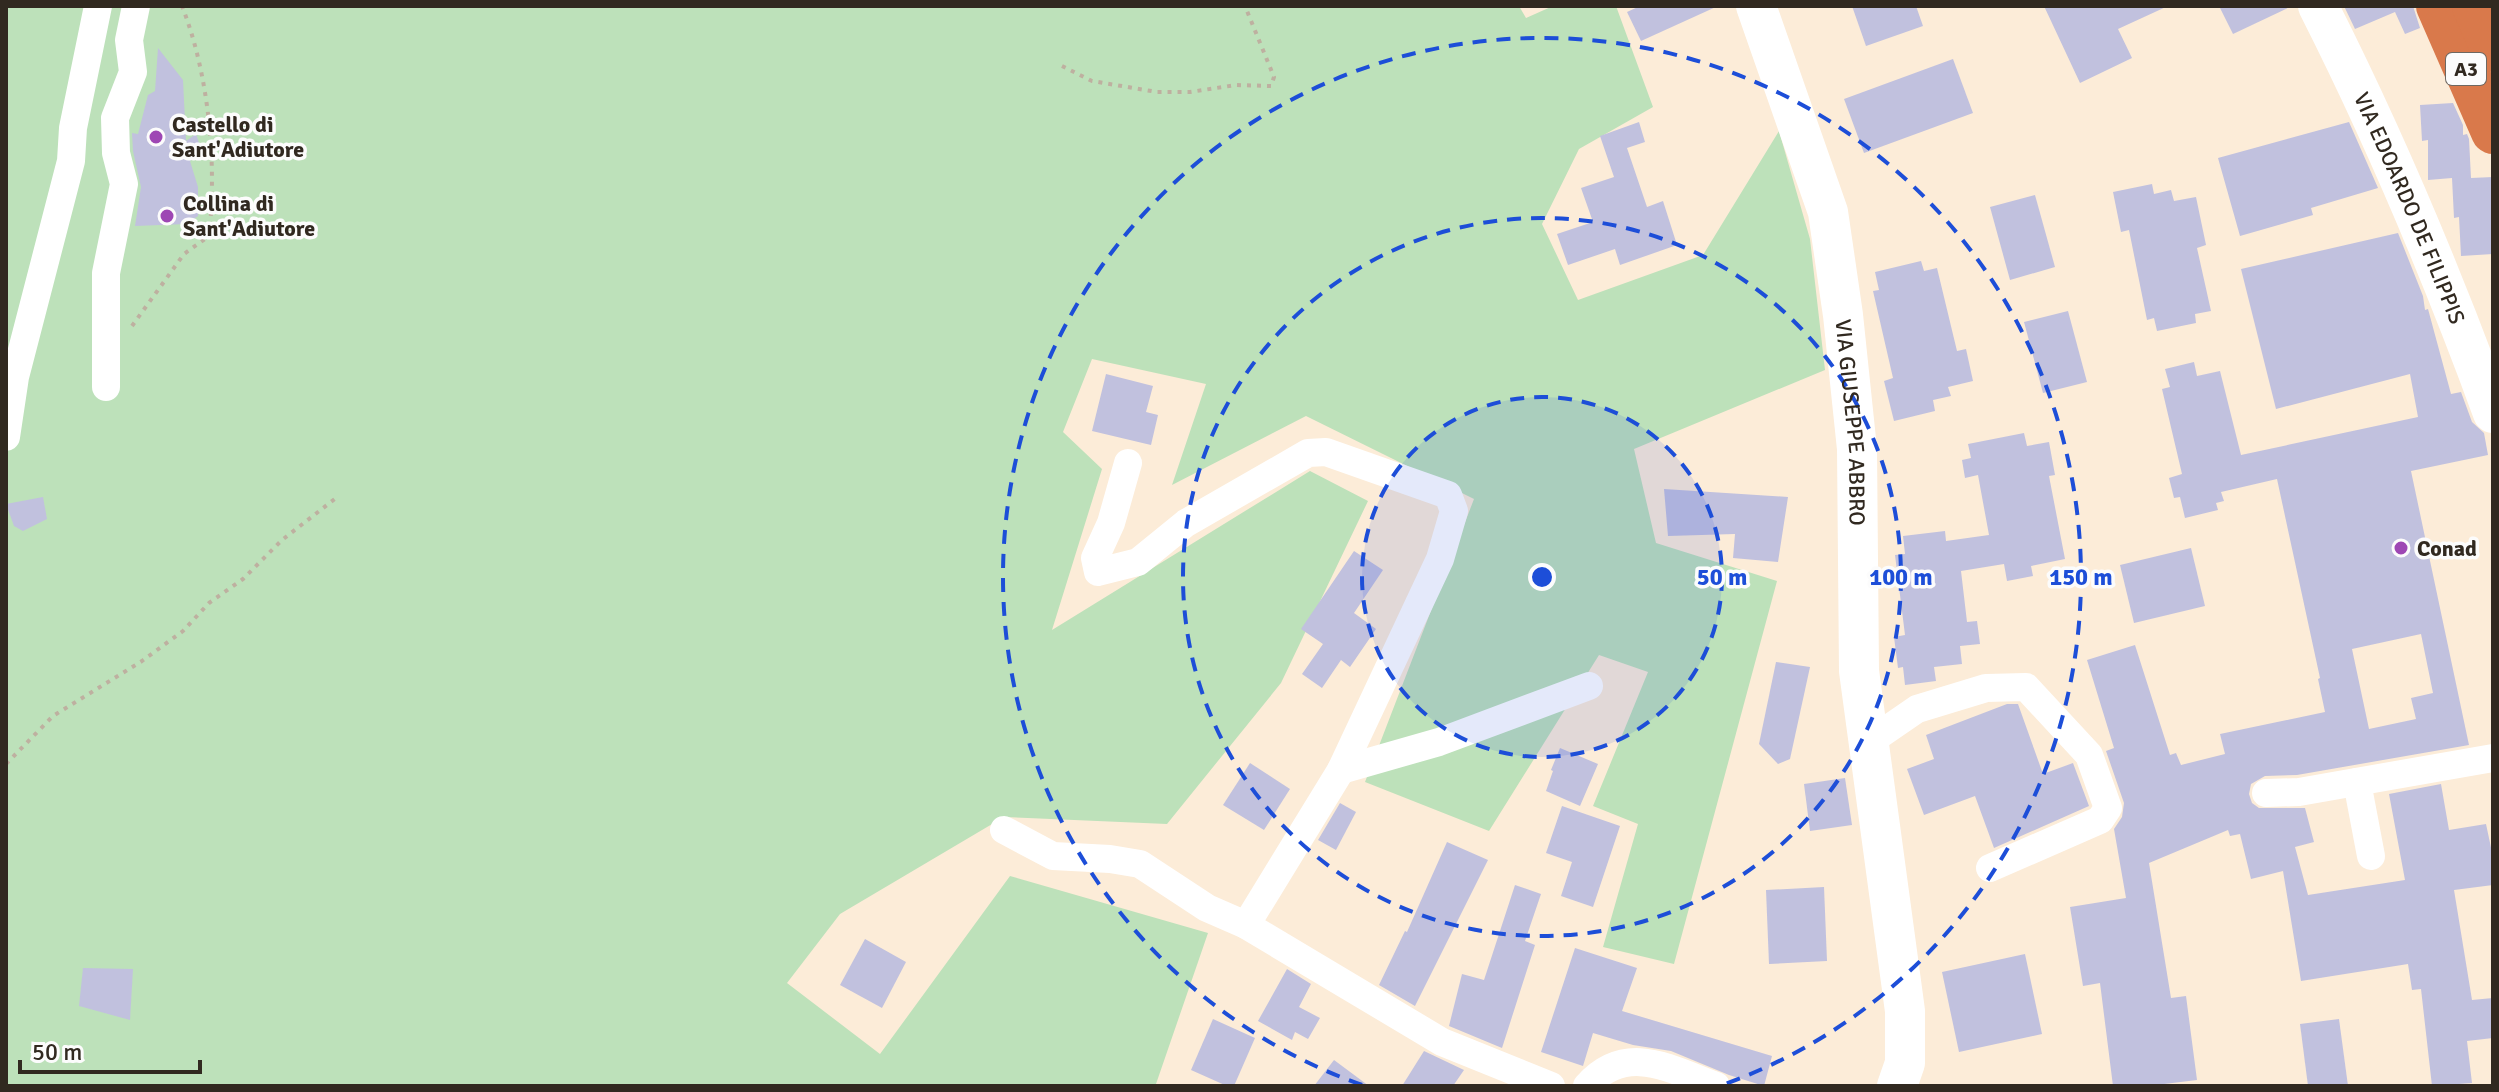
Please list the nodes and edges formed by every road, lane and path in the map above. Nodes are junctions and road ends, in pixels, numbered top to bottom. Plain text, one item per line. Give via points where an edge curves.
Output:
1 (98, 6) edge
2 (136, 6) edge
3 (182, 6) edge
4 (1245, 6) edge
5 (1756, 6) edge
6 (2318, 6) edge
7 (2438, 6) edge
8 (2474, 6) edge
9 (2493, 50) edge
10 (1062, 66) dead end
11 (2493, 132) edge
12 (106, 373) joint
13 (2493, 413) edge
14 (6, 437) edge
15 (1128, 463) dead end
16 (336, 498) dead end
17 (1589, 686) dead end
18 (1869, 742) junction
19 (2493, 758) edge
20 (6, 764) edge
21 (1341, 770) junction
22 (2357, 782) junction
23 (2266, 793) dead end
24 (1004, 830) dead end
25 (2371, 856) dead end
26 (1990, 868) dead end
27 (1246, 925) junction
28 (1551, 1086) edge
29 (1587, 1086) edge
30 (1716, 1086) edge
31 (1897, 1086) edge

1 - 14 street via 71,161 15,377
2 - 12 street via 129,40 133,72 115,118 124,184 106,273
3 - 12 path via 199,58 213,169 209,236 184,254
4 - 10 path via 1274,77 1271,86 1157,92 1092,81
5 - 18 street, VIA GIUSEPPE ABBRO via 1828,212 1857,449 1859,671
6 - 13 street, VIA EDOARDO DE FILIPPIS via 2364,95
7 - 11 highway, A3
8 - 9 highway, A3
15 - 21 street via 1095,558 1098,572 1138,562 1186,523 1308,453 1326,452 1448,495 1454,511 1440,559
16 - 20 path via 209,603 183,631 53,716
17 - 21 street via 1439,742
18 - 26 street via 1917,709 1986,688 2026,687 2089,755 2108,808 2100,820
18 - 31 street, VIA GIUSEPPE ABBRO via 1905,1011 1905,1063
19 - 22 street
21 - 27 street
22 - 23 street
22 - 25 street
24 - 27 street via 1053,856 1140,864 1207,908
27 - 28 street via 1442,1042
29 - 30 street via 1599,1072 1622,1062 1651,1061

